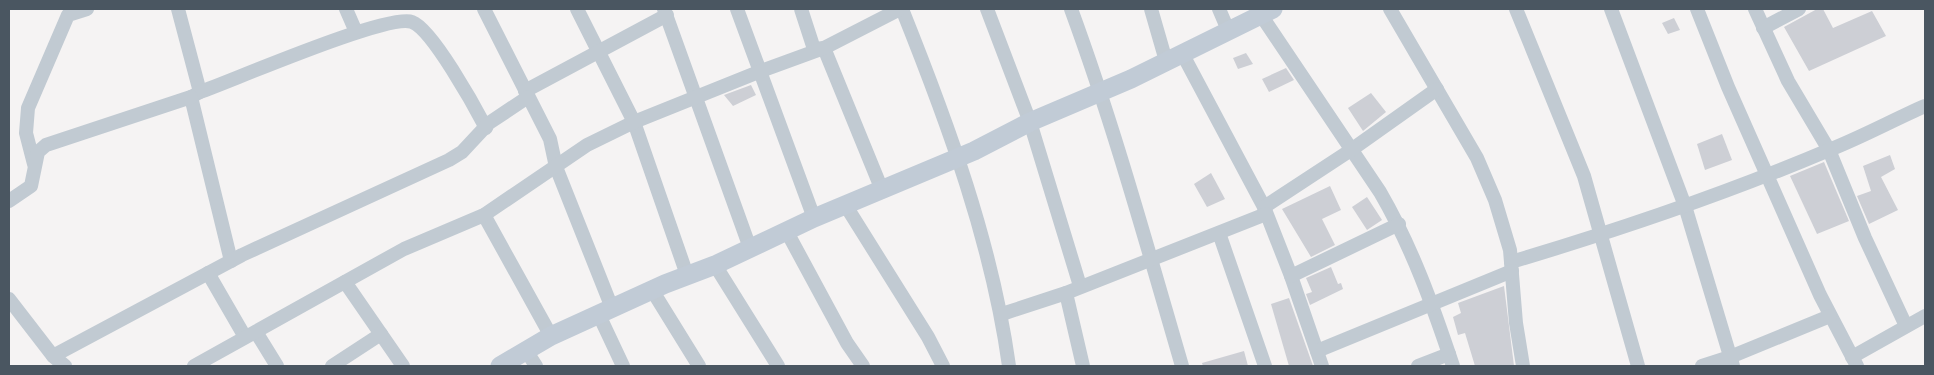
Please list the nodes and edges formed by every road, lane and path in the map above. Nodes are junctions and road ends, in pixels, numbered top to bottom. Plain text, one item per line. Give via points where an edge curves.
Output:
1 (87, 9) edge
2 (178, 9) edge
3 (346, 9) edge
4 (484, 9) edge
5 (577, 9) edge
6 (737, 9) edge
7 (801, 9) edge
8 (901, 9) edge
9 (987, 9) edge
10 (1071, 9) edge
11 (1151, 9) edge
12 (1220, 9) edge
13 (1390, 9) edge
14 (1516, 9) edge
15 (1611, 9) edge
16 (1697, 9) edge
17 (1755, 9) edge
18 (1799, 9) edge
19 (666, 12) edge
20 (1267, 12) edge
21 (1763, 28) junction
22 (1228, 30) junction
23 (356, 32) junction
24 (824, 48) junction
25 (598, 52) junction
26 (1174, 57) junction
27 (761, 70) junction
28 (1437, 89) junction
29 (1102, 92) junction
30 (527, 94) junction
31 (196, 95) junction
32 (695, 98) junction
33 (1925, 106) edge
34 (634, 122) junction
35 (1030, 122) junction
36 (486, 128) junction
37 (1351, 150) junction
38 (1829, 150) junction
39 (957, 158) junction
40 (34, 165) junction
41 (556, 167) junction
42 (1768, 174) junction
43 (882, 190) junction
44 (9, 201) edge
45 (846, 206) junction
46 (1685, 206) junction
47 (1265, 211) junction
48 (484, 215) junction
49 (814, 218) junction
50 (1399, 224) junction
51 (787, 232) junction
52 (1219, 233) junction
53 (1601, 236) junction
54 (750, 248) junction
55 (1151, 258) junction
56 (231, 261) junction
57 (715, 265) junction
58 (1511, 267) junction
59 (208, 273) junction
60 (687, 275) junction
61 (1291, 276) junction
62 (345, 282) junction
63 (1080, 286) junction
64 (652, 290) junction
65 (1066, 292) junction
66 (9, 299) edge
67 (1431, 303) junction
68 (605, 312) junction
69 (1002, 314) junction
70 (1830, 316) junction
71 (1925, 316) edge
72 (1906, 326) junction
73 (381, 334) junction
74 (251, 335) junction
75 (550, 336) junction
76 (1317, 351) junction
77 (53, 356) junction
78 (531, 359) edge
79 (1451, 360) edge
80 (1732, 362) edge
81 (1854, 362) edge
82 (65, 366) edge
83 (194, 366) edge
84 (277, 366) edge
85 (332, 366) edge
86 (403, 366) edge
87 (500, 366) edge
88 (623, 366) edge
89 (699, 366) edge
90 (778, 366) edge
91 (863, 366) edge
92 (942, 366) edge
93 (1009, 366) edge
94 (1083, 366) edge
95 (1182, 366) edge
96 (1266, 366) edge
97 (1322, 366) edge
98 (1418, 366) edge
99 (1523, 366) edge
100 (1638, 366) edge
101 (1702, 366) edge

1 - 40 street via 68,15 28,108 26,133
2 - 31 street
3 - 23 street
4 - 30 street
5 - 25 street
6 - 27 street
7 - 24 street via 814,49
8 - 24 street
8 - 39 street
9 - 35 street
10 - 29 street
11 - 26 street
12 - 22 street
13 - 28 street
14 - 53 street via 1584,176
15 - 46 street
16 - 42 street
17 - 21 street
18 - 21 street
19 - 25 street
19 - 32 street
20 - 22 street
20 - 37 street
21 - 38 street via 1788,81
22 - 26 street
23 - 31 street
23 - 36 street via 398,20 412,22 422,28
24 - 27 street
24 - 43 street
25 - 30 street
25 - 34 street
26 - 29 street
26 - 47 street
27 - 32 street
27 - 49 street
28 - 37 street
28 - 58 street via 1477,158 1510,250
29 - 35 street
29 - 55 street
30 - 36 street
30 - 41 street via 550,139
31 - 40 street via 46,145 38,152
31 - 56 street
32 - 34 street
32 - 54 street
33 - 38 street
34 - 41 street via 577,151
34 - 60 street
35 - 39 street
35 - 63 street
36 - 56 street via 449,160
37 - 47 street
37 - 50 street
38 - 42 street
38 - 72 street
39 - 43 street
39 - 69 street
40 - 44 street via 31,186
41 - 48 street
41 - 68 street
42 - 46 street
42 - 70 street
43 - 45 street
45 - 49 street
45 - 92 street via 928,337
46 - 53 street
46 - 80 street
47 - 52 street
47 - 61 street
48 - 62 street via 404,249
48 - 75 street
49 - 51 street
50 - 61 street
50 - 67 street
51 - 54 street
51 - 91 street via 847,343
52 - 55 street
52 - 96 street
53 - 58 street
53 - 100 street
54 - 57 street
55 - 63 street
55 - 95 street
56 - 59 street
57 - 60 street
57 - 90 street
58 - 67 street
58 - 99 street
59 - 74 street
59 - 77 street
60 - 64 street
61 - 76 street
62 - 73 street
62 - 74 street
63 - 65 street
64 - 68 street
64 - 89 street
65 - 69 street
65 - 94 street
66 - 77 street
67 - 76 street
67 - 79 street
68 - 75 street
68 - 88 street
69 - 93 street
70 - 80 street
70 - 81 street
71 - 72 street
72 - 81 street
73 - 85 street
73 - 86 street
74 - 83 street
74 - 84 street
75 - 78 street
76 - 97 street
77 - 82 street
78 - 87 street
79 - 98 street
80 - 101 street

